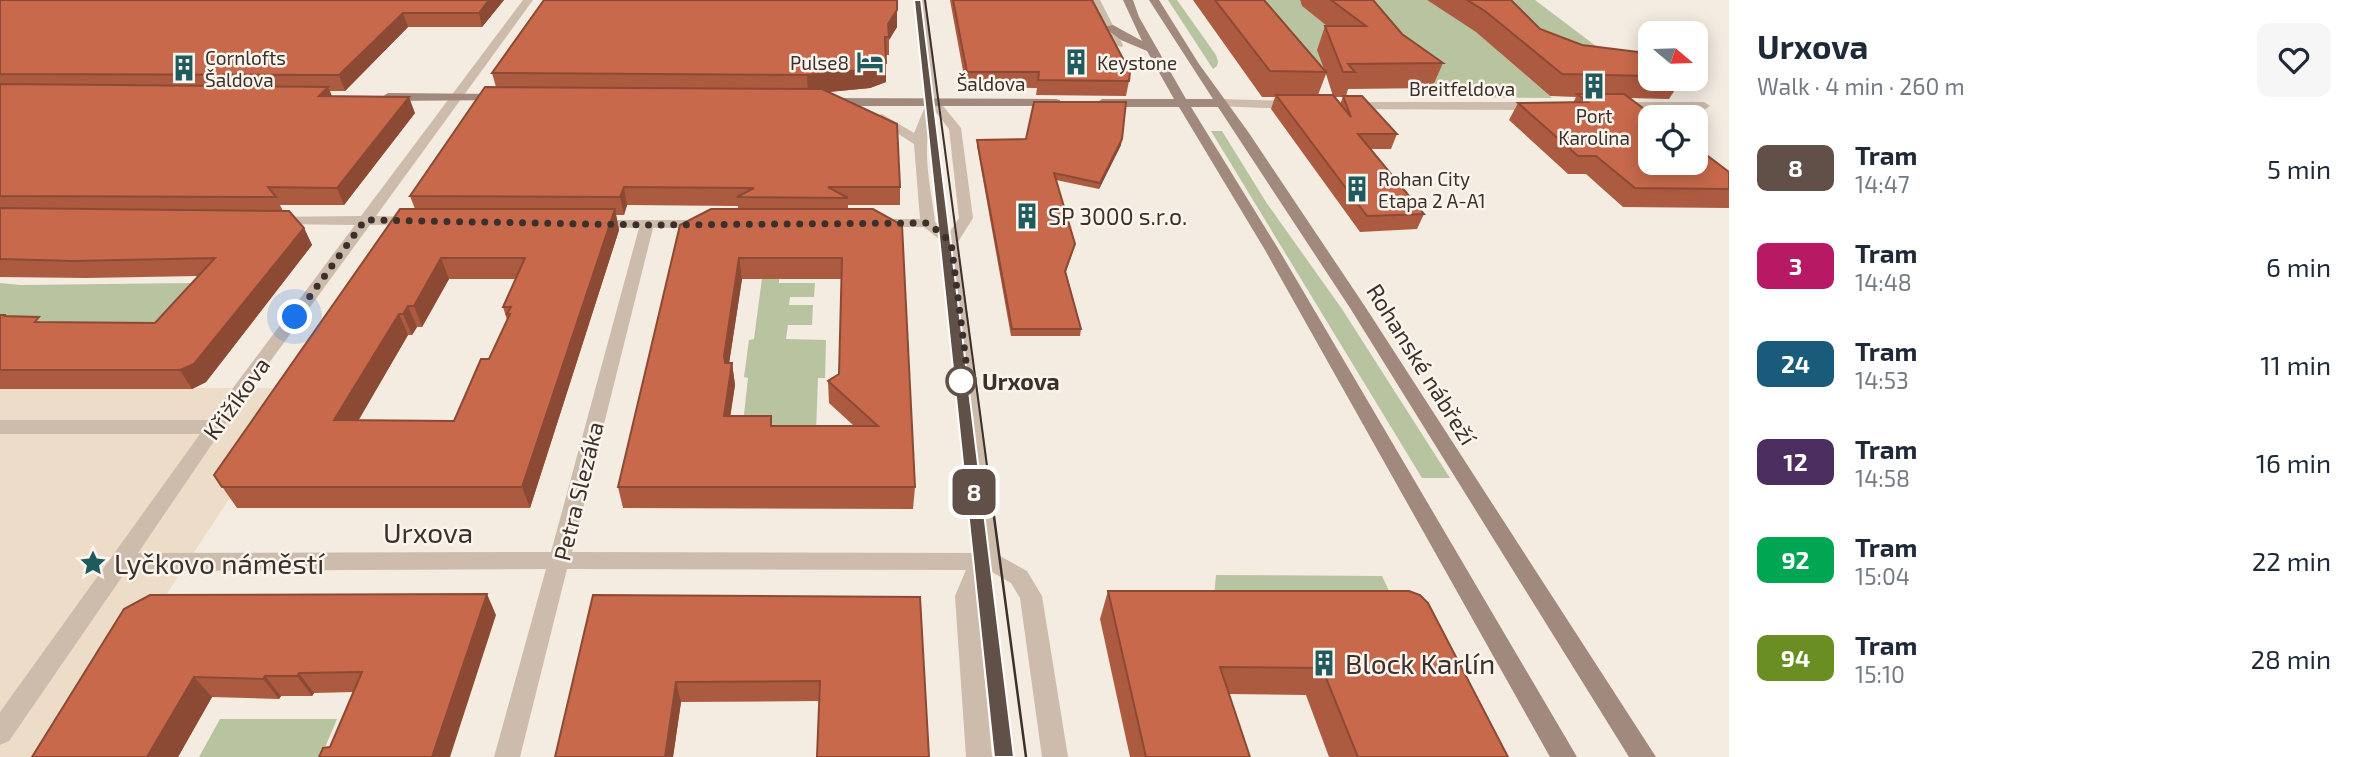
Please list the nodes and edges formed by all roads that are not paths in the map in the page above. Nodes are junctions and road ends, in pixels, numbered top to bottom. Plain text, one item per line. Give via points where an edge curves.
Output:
1 (528, 0) edge
2 (921, 0) edge
3 (1095, 0) edge
4 (1128, 0) edge
5 (1154, 0) edge
6 (1109, 27) junction
7 (1118, 45) edge
8 (1152, 49) junction
9 (375, 97) edge
10 (457, 98) junction
11 (516, 98) edge
12 (818, 102) edge
13 (846, 102) junction
14 (933, 102) junction
15 (1183, 103) junction
16 (1221, 103) junction
17 (1311, 105) edge
18 (1333, 106) edge
19 (1552, 106) edge
20 (1605, 106) edge
21 (1638, 106) edge
22 (920, 143) junction
23 (265, 220) edge
24 (365, 220) junction
25 (435, 221) edge
26 (863, 223) edge
27 (928, 223) junction
28 (581, 224) edge
29 (715, 224) edge
30 (647, 225) junction
31 (951, 242) junction
32 (0, 427) edge
33 (215, 427) junction
34 (561, 559) junction
35 (990, 561) junction
36 (119, 562) junction
37 (0, 733) edge
38 (507, 757) edge
39 (979, 757) edge
40 (1055, 757) edge
41 (1564, 757) edge
42 (1643, 757) edge

1 - 10 street, Křižíkova
2 - 14 street
3 - 6 street
4 - 8 main road
5 - 16 main road, Rohanské nábřeží
6 - 7 street
6 - 8 main road
8 - 15 main road
9 - 10 main road
10 - 11 main road
10 - 24 street, Křižíkova
12 - 13 main road, Šaldova
13 - 14 main road, Šaldova
13 - 22 street, Šaldova via 895,125
14 - 15 main road, Šaldova
14 - 22 street via 921,127
14 - 31 street via 956,128 966,218
15 - 16 main road, Šaldova
15 - 41 main road
16 - 17 street
16 - 42 main road, Rohanské nábřeží via 1358,308
18 - 19 street, Breitfeldova
20 - 21 street
22 - 27 street
23 - 24 street
24 - 25 street
24 - 33 street, Křižíkova
26 - 27 street
27 - 31 street
28 - 30 street
29 - 30 street
30 - 34 street, Petra Slezáka
31 - 35 street
32 - 33 street
33 - 36 street, Křižíkova
34 - 35 street, Urxova
34 - 36 street, Urxova
34 - 38 street, Petra Slezáka
35 - 39 street via 972,578 966,596
35 - 40 street via 1019,577 1031,596
36 - 37 street, Křižíkova

